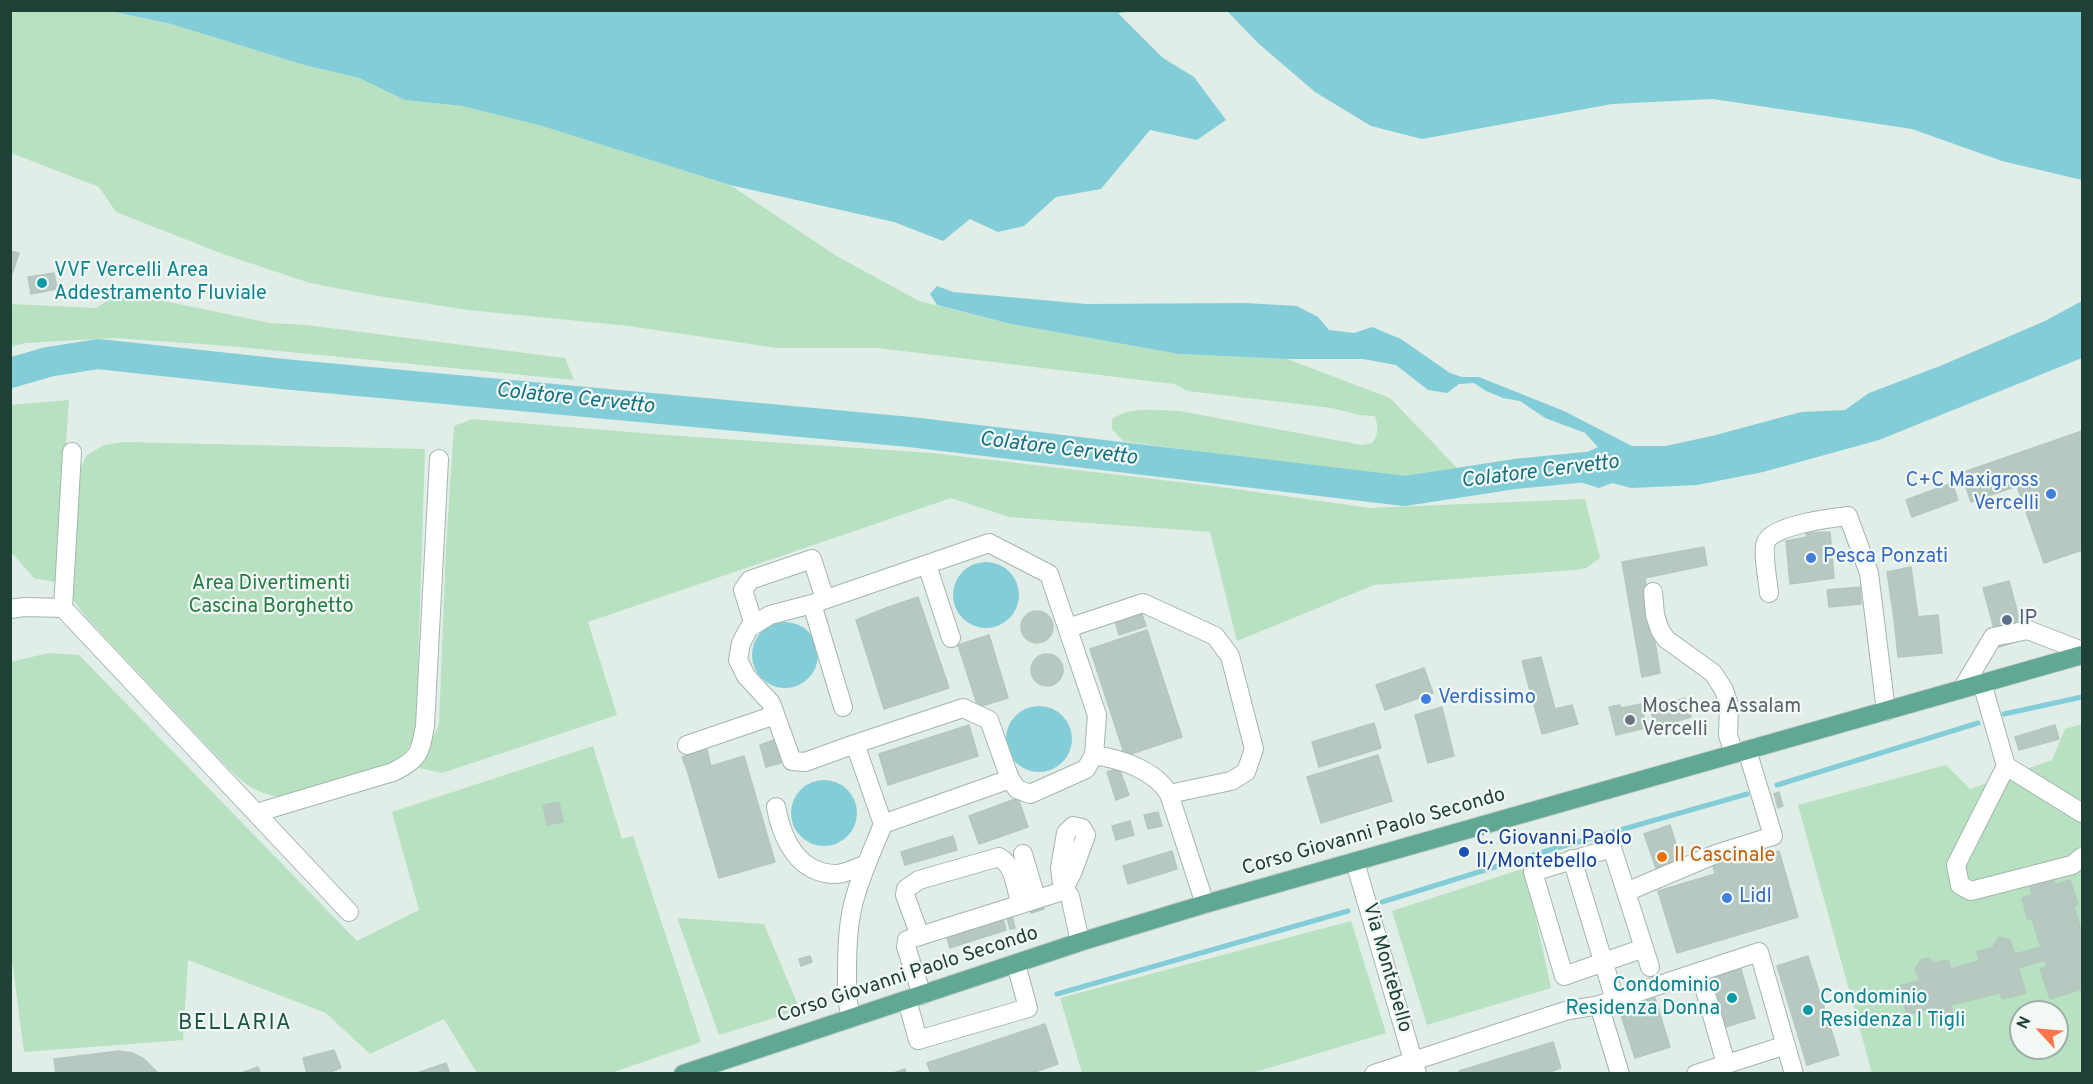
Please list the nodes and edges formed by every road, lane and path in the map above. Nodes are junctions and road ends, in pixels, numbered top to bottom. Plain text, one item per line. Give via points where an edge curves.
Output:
1 (72, 452) dead end
2 (439, 459) dead end
3 (927, 565) junction
4 (1653, 592) dead end
5 (1769, 593) dead end
6 (818, 601) junction
7 (63, 608) junction
8 (10, 609) edge
9 (754, 625) junction
10 (1068, 628) junction
11 (951, 638) dead end
12 (2082, 653) edge
13 (1982, 683) junction
14 (1962, 689) junction
15 (843, 707) dead end
16 (1886, 711) junction
17 (775, 715) junction
18 (855, 744) junction
19 (687, 745) dead end
20 (1741, 752) junction
21 (1094, 755) junction
22 (2006, 766) junction
23 (1010, 779) junction
24 (1169, 794) junction
25 (776, 807) dead end
26 (256, 813) junction
27 (2082, 813) edge
28 (883, 824) junction
29 (1023, 854) dead end
30 (2082, 857) edge
31 (1572, 859) junction
32 (1355, 862) junction
33 (867, 864) junction
34 (1626, 892) junction
35 (1028, 900) junction
36 (1204, 904) junction
37 (349, 912) dead end
38 (920, 936) junction
39 (1080, 942) junction
40 (1644, 948) junction
41 (1604, 963) junction
42 (1016, 964) junction
43 (1650, 967) dead end
44 (1704, 987) dead end
45 (915, 998) junction
46 (1607, 1003) junction
47 (852, 1018) junction
48 (1786, 1046) junction
49 (1726, 1064) junction
50 (1415, 1067) edge
51 (718, 1068) edge
52 (683, 1074) edge
53 (1374, 1074) edge
54 (1620, 1074) edge
55 (1696, 1074) edge
56 (1794, 1074) edge

1 - 7 street
2 - 26 street via 421,747 412,762 393,772
3 - 6 street
3 - 10 street via 988,543 1049,574
3 - 11 street
4 - 20 street via 1655,615 1666,639 1713,673 1724,690 1728,735
5 - 16 street via 1764,548 1767,539 1778,531 1848,516 1869,573
6 - 9 street via 770,615
6 - 9 street via 812,559 750,580 742,590
6 - 15 street
7 - 8 street
7 - 26 street
9 - 17 street via 741,643 738,660 746,676 771,703
10 - 21 street via 1097,715
10 - 24 street via 1143,603 1215,636 1230,656 1254,749 1245,772 1231,781
12 - 13 main road, Corso Giovanni Paolo Secondo
12 - 14 street via 2028,630 1993,637
13 - 14 main road, Corso Giovanni Paolo Secondo
13 - 22 street
14 - 16 main road, Corso Giovanni Paolo Secondo
16 - 20 main road, Corso Giovanni Paolo Secondo
17 - 18 street via 792,761 805,762
17 - 19 street
18 - 23 street via 963,708 989,720
18 - 28 street
20 - 32 main road, Corso Giovanni Paolo Secondo
20 - 34 street via 1773,836 1716,854
21 - 23 street via 1086,769 1030,794 1017,789
21 - 24 street via 1140,770 1162,783
22 - 27 street
22 - 30 street via 1956,865 1960,885 1971,891 2072,864
23 - 28 street
24 - 36 street
25 - 33 street via 780,829 795,856 814,871 837,874
26 - 37 street
28 - 33 street
29 - 35 street
31 - 34 street via 1612,848
31 - 41 street
31 - 41 street via 1533,872 1564,976
32 - 36 main road, Corso Giovanni Paolo Secondo
32 - 50 street, Via Montebello
33 - 47 street via 856,894 847,945 847,1005
34 - 40 street
35 - 38 street
35 - 38 street via 1009,866 999,857 919,880 906,889 905,895
35 - 39 street via 1063,891 1070,896
36 - 39 main road, Corso Giovanni Paolo Secondo
38 - 45 street via 907,940 906,947
39 - 42 main road, Corso Giovanni Paolo Secondo
40 - 41 street
40 - 43 street
41 - 46 street
42 - 45 main road, Corso Giovanni Paolo Secondo
42 - 45 street via 1028,1008 918,1040
44 - 49 street
45 - 47 main road, Corso Giovanni Paolo Secondo
46 - 48 street via 1759,952
46 - 50 street via 1565,1011
46 - 54 street
47 - 51 main road, Corso Giovanni Paolo Secondo
48 - 49 street
48 - 56 street
49 - 55 street
50 - 53 street
51 - 52 main road, Corso Giovanni Paolo Secondo

